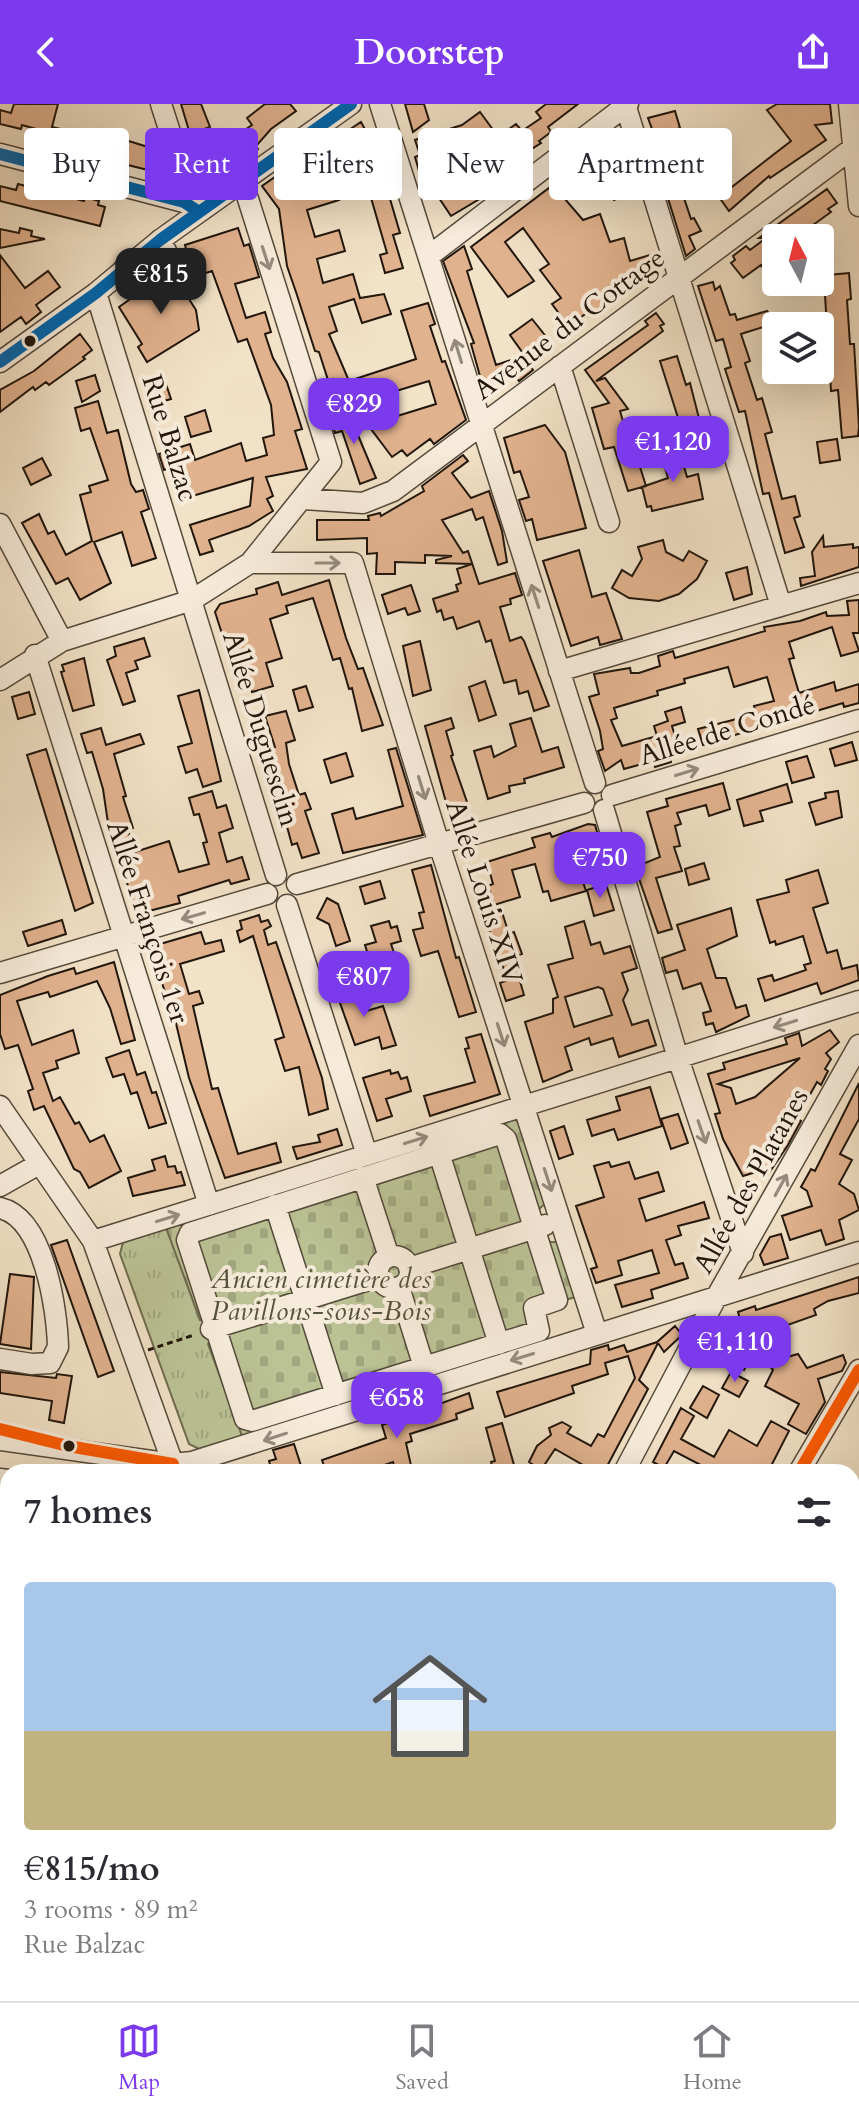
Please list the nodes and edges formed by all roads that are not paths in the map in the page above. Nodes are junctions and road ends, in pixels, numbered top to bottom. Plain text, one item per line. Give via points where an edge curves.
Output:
1 (161, 104) edge
2 (351, 104) edge
3 (380, 104) edge
4 (849, 104) edge
5 (626, 105) edge
6 (853, 148) junction
7 (0, 154) edge
8 (258, 172) edge
9 (206, 200) edge
10 (248, 200) edge
11 (859, 206) edge
12 (191, 207) junction
13 (429, 256) junction
14 (676, 279) junction
15 (96, 293) junction
16 (0, 362) edge
17 (560, 366) junction
18 (480, 425) junction
19 (304, 499) junction
20 (609, 522) dead end
21 (0, 524) edge
22 (250, 563) junction
23 (859, 583) edge
24 (192, 600) junction
25 (781, 606) junction
26 (62, 641) junction
27 (35, 655) junction
28 (559, 671) junction
29 (0, 680) edge
30 (859, 720) edge
31 (604, 796) junction
32 (439, 844) junction
33 (276, 875) junction
34 (297, 884) junction
35 (267, 894) junction
36 (287, 905) junction
37 (123, 937) junction
38 (0, 973) edge
39 (859, 1001) edge
40 (859, 1045) edge
41 (678, 1058) junction
42 (0, 1106) edge
43 (524, 1106) junction
44 (8, 1133) edge
45 (439, 1153) junction
46 (367, 1155) junction
47 (39, 1164) junction
48 (363, 1177) junction
49 (5, 1178) edge
50 (209, 1205) junction
51 (275, 1205) junction
52 (0, 1208) edge
53 (561, 1220) junction
54 (534, 1228) junction
55 (93, 1241) junction
56 (469, 1248) junction
57 (859, 1252) edge
58 (743, 1253) junction
59 (389, 1257) junction
60 (409, 1268) junction
61 (378, 1277) junction
62 (399, 1287) junction
63 (717, 1296) junction
64 (305, 1300) junction
65 (213, 1328) junction
66 (597, 1334) junction
67 (499, 1344) junction
68 (0, 1359) edge
69 (424, 1367) junction
70 (859, 1370) edge
71 (859, 1389) edge
72 (336, 1395) junction
73 (154, 1413) junction
74 (0, 1429) edge
75 (0, 1440) edge
76 (68, 1446) junction
77 (123, 1455) junction
78 (157, 1464) edge
79 (171, 1464) edge
80 (186, 1464) edge
81 (628, 1464) edge
82 (804, 1464) edge
83 (817, 1464) edge

1 - 12 street
2 - 8 street
3 - 13 street
4 - 6 street
5 - 13 street
5 - 14 street
6 - 11 street
6 - 14 street, Avenue du Cottage
7 - 12 street
9 - 12 street
10 -> 19 street via 331,462
12 - 15 street
18 -> 13 street
14 - 17 street, Avenue du Cottage
14 - 25 street
15 - 16 street
15 - 24 street, Rue Balzac
17 - 18 street, Avenue du Cottage
17 - 20 street
18 - 19 street, Avenue du Cottage via 380,499
28 -> 18 street
19 - 22 street
21 - 26 street
22 - 24 street
22 -> 32 street, Allée Louis XIV via 353,563
23 - 25 street
24 - 26 street
24 - 33 street, Allée Duguesclin
25 - 28 street
26 - 27 street
27 - 29 street
27 - 37 street, Allée François 1er
28 - 31 street
31 -> 30 street, Allée de Condé
31 - 32 street via 585,790 584,803
31 - 41 street
32 - 34 street
32 -> 43 street, Allée Louis XIV
33 - 34 street via 291,877
33 - 35 street
34 - 36 street via 297,894
35 - 36 street via 273,902
35 -> 37 street
36 - 46 street
37 - 38 street
37 - 50 street, Allée François 1er
39 -> 41 street
58 -> 40 street, Allée des Platanes
41 - 43 street
41 -> 58 street
42 - 44 street
46 -> 43 street
43 -> 53 street, Allée Louis XIV
44 - 47 street
45 - 48 street
45 - 54 street via 504,1135
45 - 56 street
46 - 50 street
47 - 49 street
47 - 55 street
48 - 51 street
48 - 59 street
55 -> 50 street
51 - 64 street
51 - 65 street via 188,1235
52 - 68 street via 25,1221 37,1238 58,1331 50,1363
53 - 54 street
53 - 66 street, Allée Louis XIV
54 - 56 street
54 - 67 street via 557,1300 534,1308 537,1332
55 - 73 street
56 - 60 street
56 - 67 street
57 - 63 street
58 - 63 street, Allée des Platanes
59 - 60 street via 403,1259
59 - 61 street via 381,1262
60 - 62 street via 407,1281
61 - 62 street via 389,1287
61 - 64 street
62 - 69 street
63 - 66 street
63 - 81 street, Allée des Platanes
64 - 65 street
64 - 72 street
65 - 72 street via 247,1420
66 -> 80 street
67 - 69 street
69 - 72 street
70 - 82 street
71 - 83 street
73 - 77 street via 152,1435
73 - 79 street
74 - 76 street
75 - 76 street
76 - 77 street
77 - 78 street

